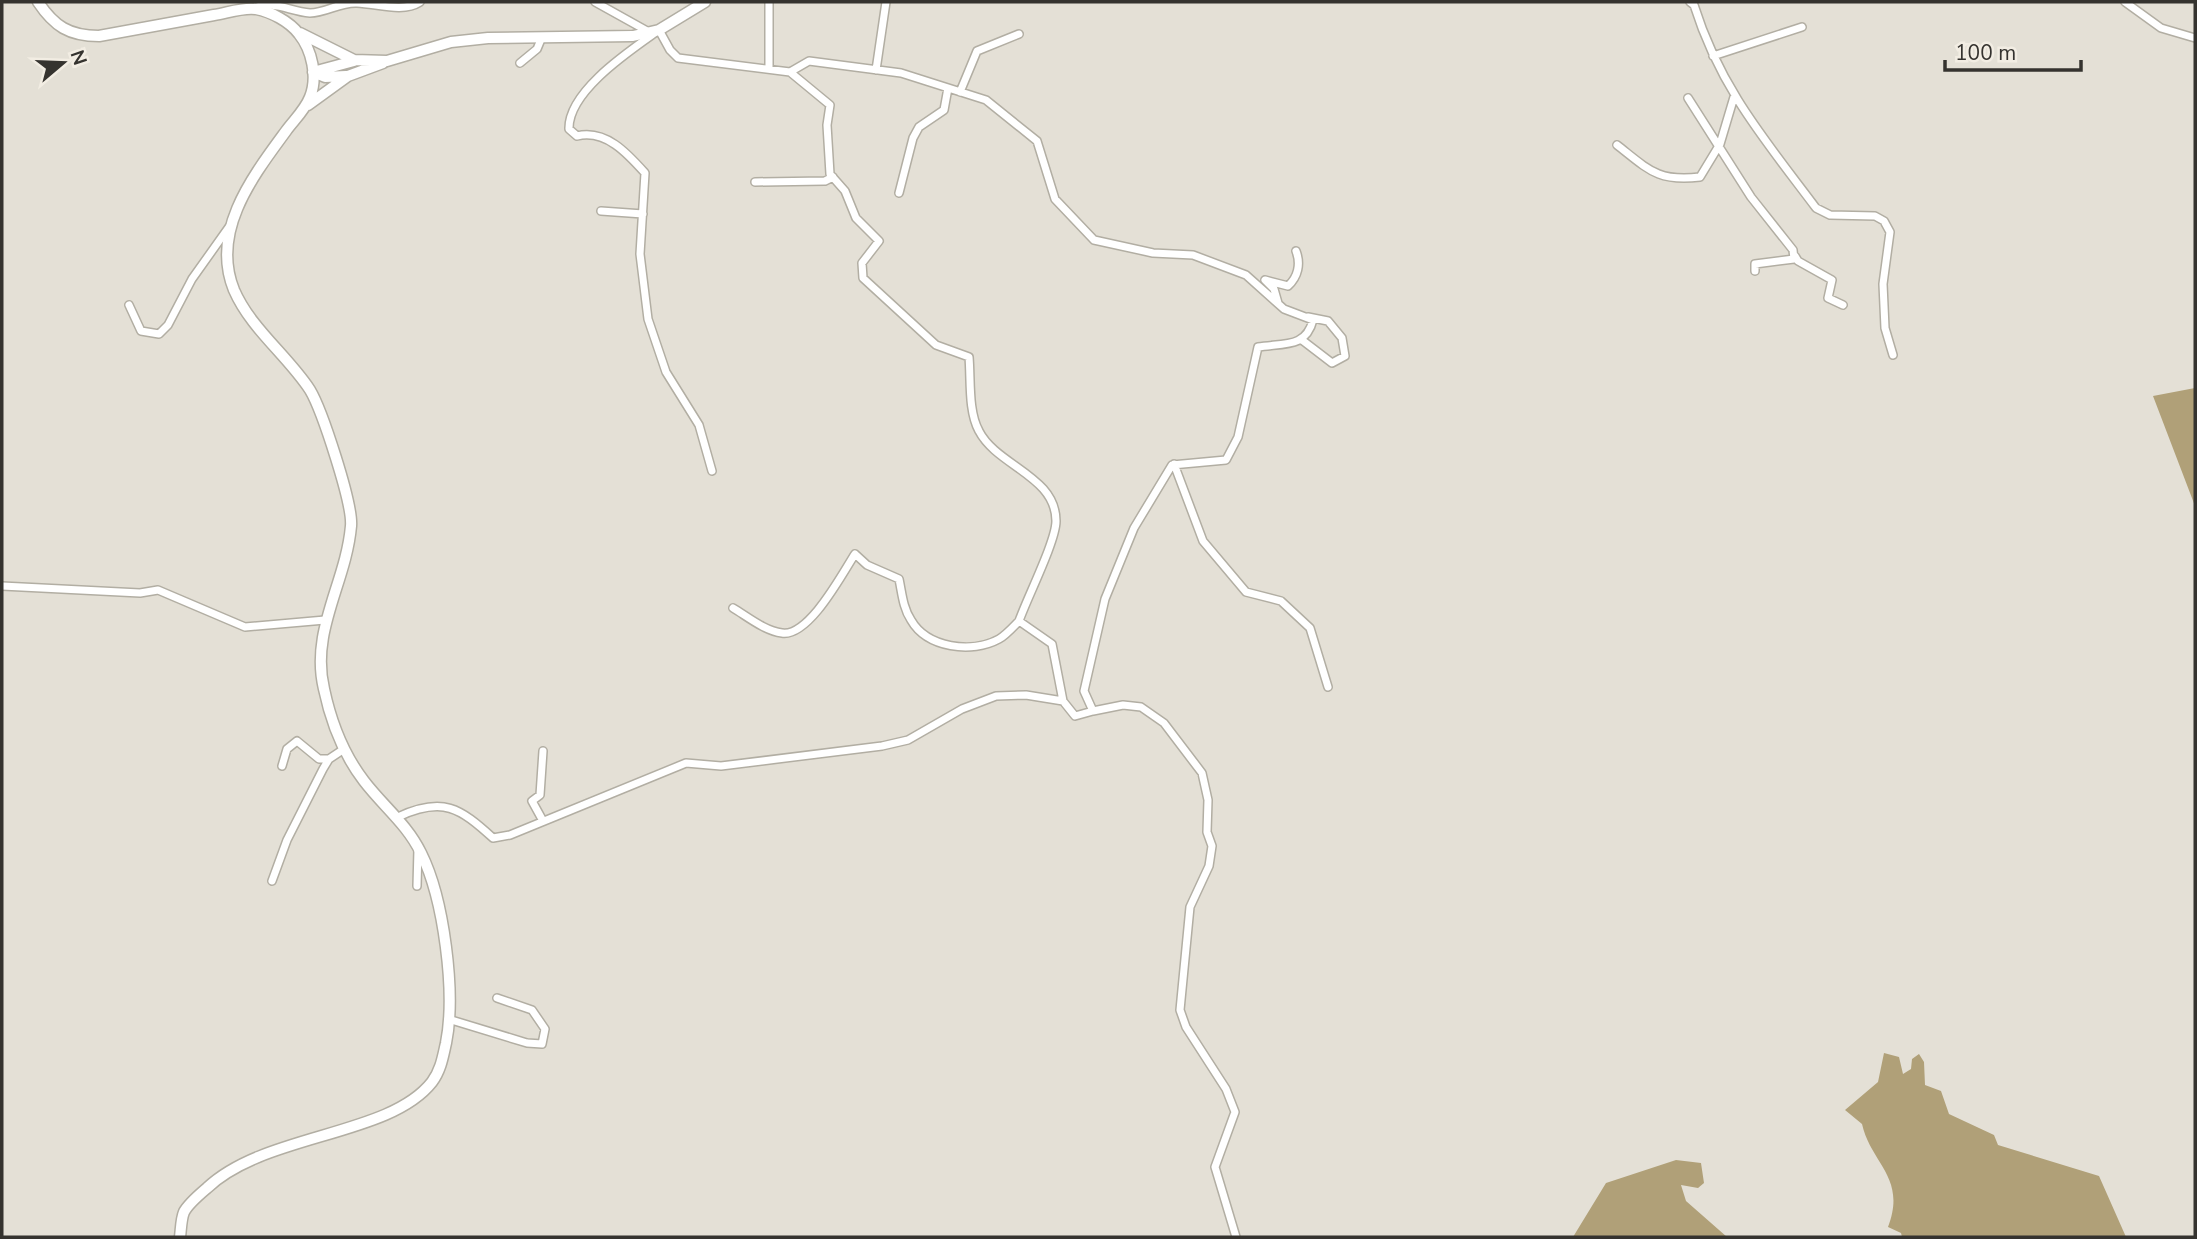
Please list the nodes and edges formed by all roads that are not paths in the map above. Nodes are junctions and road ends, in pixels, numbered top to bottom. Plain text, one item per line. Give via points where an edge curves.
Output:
1 (38, 2) edge
2 (420, 2) edge
3 (595, 2) edge
4 (705, 2) edge
5 (769, 2) edge
6 (886, 2) edge
7 (2125, 2) edge
8 (1694, 3) edge
9 (253, 8) junction
10 (1802, 27) dead end
11 (296, 31) junction
12 (654, 31) junction
13 (1019, 34) dead end
14 (542, 37) junction
15 (2195, 38) edge
16 (1713, 56) junction
17 (354, 61) junction
18 (387, 61) junction
19 (520, 63) dead end
20 (769, 69) junction
21 (876, 69) junction
22 (313, 72) junction
23 (790, 72) junction
24 (348, 76) junction
25 (947, 88) junction
26 (960, 92) junction
27 (1734, 97) junction
28 (1688, 98) dead end
29 (305, 107) junction
30 (1720, 144) junction
31 (1618, 145) dead end
32 (832, 177) junction
33 (755, 182) dead end
34 (899, 193) dead end
35 (601, 211) dead end
36 (643, 214) junction
37 (232, 224) junction
38 (1296, 251) dead end
39 (1795, 256) junction
40 (1755, 271) dead end
41 (1278, 304) junction
42 (130, 305) dead end
43 (1843, 305) dead end
44 (1307, 317) junction
45 (1302, 340) junction
46 (1893, 355) dead end
47 (1174, 464) junction
48 (712, 471) dead end
49 (2, 586) edge
50 (733, 608) dead end
51 (326, 620) junction
52 (1019, 621) junction
53 (1328, 687) dead end
54 (1063, 701) junction
55 (1093, 711) junction
56 (344, 749) junction
57 (543, 751) dead end
58 (329, 759) junction
59 (282, 766) dead end
60 (398, 817) junction
61 (543, 821) junction
62 (418, 848) junction
63 (272, 881) dead end
64 (417, 886) dead end
65 (497, 998) dead end
66 (448, 1019) junction
67 (180, 1237) edge
68 (1236, 1237) edge

1 - 9 main road via 49,19 81,36
2 - 9 street via 410,8 341,3 310,13 279,3
3 - 12 street
4 - 12 main road
5 - 20 street
6 - 21 street
7 - 15 street via 2161,28
8 - 16 street
9 - 11 main road
10 - 16 street
11 - 17 main road
11 - 22 main road
12 - 14 main road via 612,37
12 - 20 street via 682,59
12 - 36 street via 585,91 569,119 569,129 577,136 590,133 622,147 645,173
13 - 26 street via 977,51
14 - 18 main road via 451,42
14 - 19 street via 537,49
16 - 27 street
17 - 18 main road
17 - 22 main road
18 - 24 main road
20 - 23 street
21 - 23 street via 809,61
21 - 25 street
22 - 24 main road
22 - 29 main road
23 - 32 street via 831,107 827,125
24 - 29 main road
25 - 26 street
25 - 34 street via 944,110 919,127 913,138
26 - 41 street via 986,100 1037,141 1055,200 1094,240 1153,253 1193,255 1246,275
27 - 30 street
27 - 46 street via 1816,208 1830,215 1867,214 1884,221 1890,232 1885,328
28 - 30 street
29 - 37 main road via 249,182
30 - 31 street via 1700,177 1671,179 1655,173
30 - 39 street via 1751,197
32 - 33 street via 825,181
32 - 52 street via 845,191 856,218 879,241 862,263 863,278 936,345 969,358 980,434 1048,495 1056,520 1053,540
35 - 36 street
36 - 48 street via 640,254 648,319 666,372 699,425
37 - 42 street via 159,334 141,331
37 - 51 main road via 225,253 239,301 310,391 352,523
38 - 41 street via 1298,269 1288,286 1265,280 1274,289
39 - 40 street via 1789,261 1755,264
39 - 43 street via 1832,280 1828,298
41 - 44 street
44 - 45 street via 1313,320
44 - 45 street via 1328,321 1342,338 1345,356 1332,363
45 - 47 street via 1258,347 1238,438 1226,460
47 - 53 street via 1203,541 1246,592 1281,601 1310,628
47 - 55 street via 1134,528 1105,599 1084,691
49 - 51 street via 159,590 245,627
50 - 52 street via 759,624 793,632 813,616 855,554 867,565 899,579 911,621 931,639 971,647 989,644
51 - 56 main road via 319,662
52 - 54 street via 1052,643
54 - 55 street via 1075,716
54 - 61 street via 996,696 962,709 908,740 882,746 721,766 687,764
55 - 68 street via 1141,707 1164,723 1202,773 1212,846 1209,866 1190,907 1180,1010 1235,1112 1215,1167
56 - 58 street
56 - 60 main road via 363,780
57 - 61 street via 540,795 533,801
58 - 59 street via 319,759 297,741 288,749
58 - 63 street via 287,840
60 - 61 street via 426,807 459,809 493,838
60 - 62 main road
62 - 64 street
62 - 66 main road via 436,896 449,989
65 - 66 street via 532,1010 545,1029 542,1044
66 - 67 main road via 441,1065 421,1092 394,1111 251,1159 222,1174 184,1212

